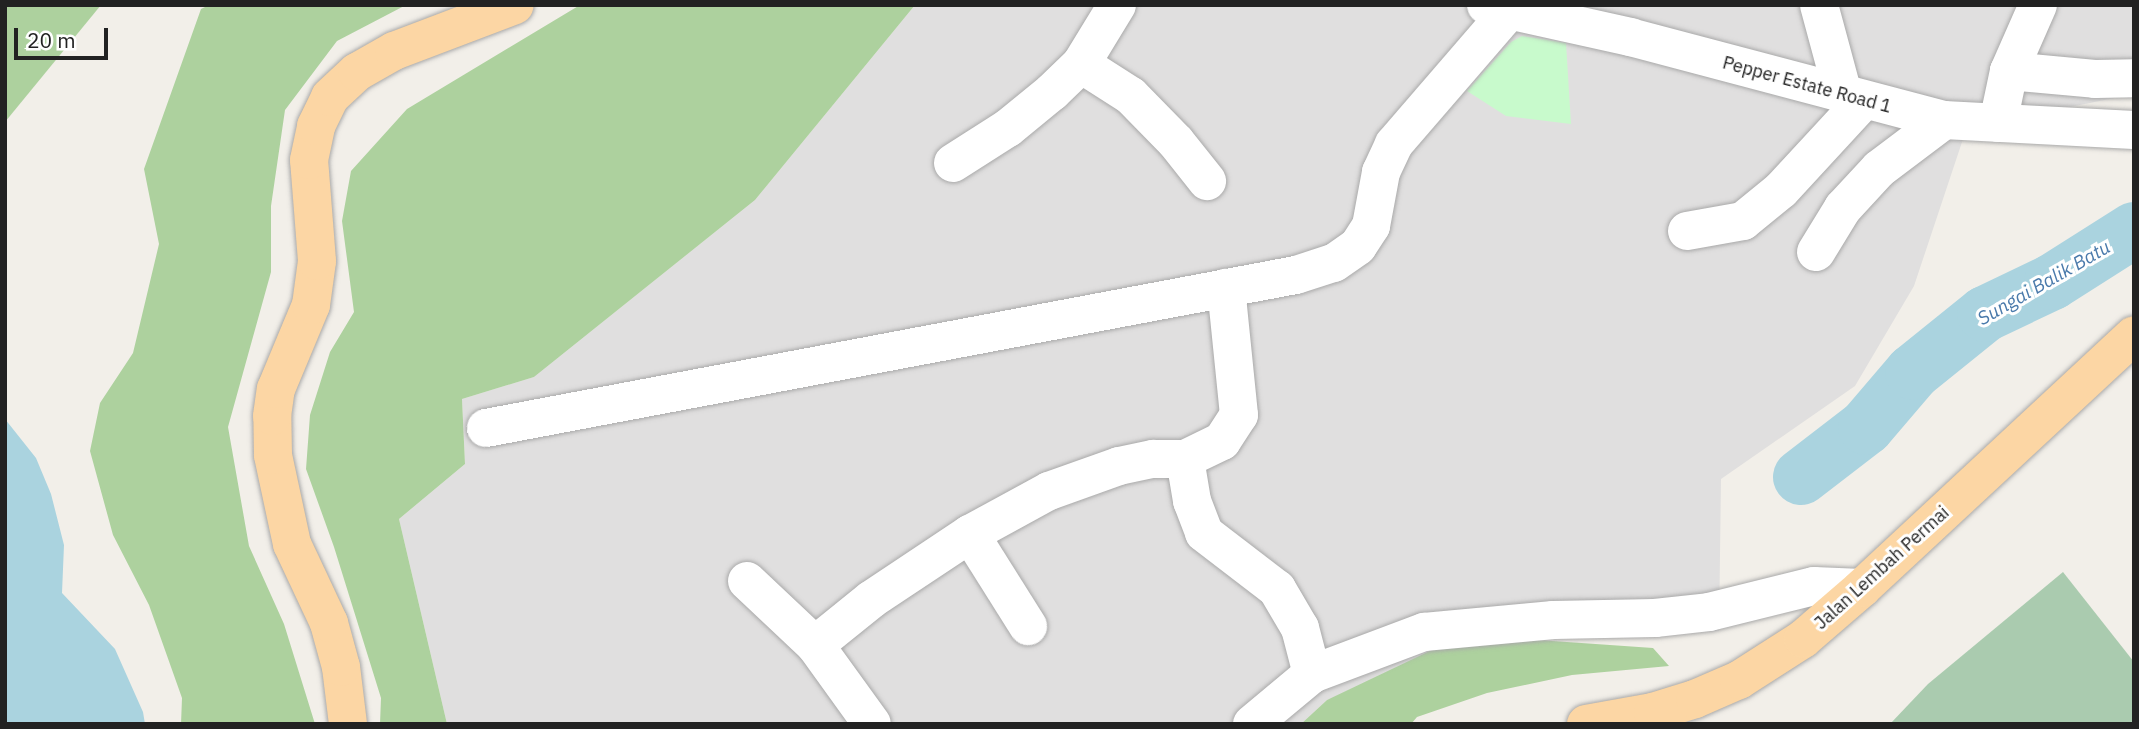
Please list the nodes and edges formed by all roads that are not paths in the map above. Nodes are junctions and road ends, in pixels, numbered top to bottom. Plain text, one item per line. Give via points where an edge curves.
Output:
1 (515, 5) edge
2 (1117, 5) edge
3 (1819, 5) edge
4 (2038, 5) edge
5 (1497, 8) edge
6 (1628, 21) edge
7 (1081, 64) junction
8 (2009, 71) junction
9 (2134, 78) edge
10 (1853, 97) junction
11 (1944, 120) junction
12 (1998, 124) junction
13 (2134, 130) edge
14 (953, 163) dead end
15 (1207, 181) dead end
16 (1687, 231) dead end
17 (1816, 252) dead end
18 (1226, 288) junction
19 (2134, 335) edge
20 (486, 428) dead end
21 (1185, 459) junction
22 (970, 534) junction
23 (747, 580) dead end
24 (1862, 588) junction
25 (1028, 626) dead end
26 (815, 645) junction
27 (1312, 674) junction
28 (1739, 680) junction
29 (1594, 723) edge
30 (348, 724) edge
31 (872, 724) edge
32 (1252, 724) edge
33 (1689, 724) edge

1 - 30 main road via 394,51 357,72 330,97 316,126 309,160 317,261 311,305 276,389 272,455 292,544 329,623 341,667
2 - 7 street
3 - 10 street
4 - 8 street
5 - 6 street, Pepper Estate Road 1
5 - 18 street via 1394,144 1381,172 1371,226 1358,246 1334,263
6 - 10 street, Pepper Estate Road 1
7 - 14 street via 1007,128
7 - 15 street via 1131,96
8 - 9 street
8 - 12 street
10 - 11 street, Pepper Estate Road 1
10 - 16 street via 1781,190 1743,220
11 - 12 street, Pepper Estate Road 1
11 - 17 street via 1879,169 1843,208
12 - 13 street, Pepper Estate Road 1
18 - 20 street
18 - 21 street via 1239,415 1222,441
19 - 24 main road, Jalan Lembah Permai
21 - 22 street via 1119,466 1049,491
21 - 27 street via 1192,501 1204,533 1276,589 1300,628
22 - 25 street
22 - 26 street via 872,599
23 - 26 street
24 - 27 street via 1814,586 1709,612 1655,618 1553,620 1424,632
24 - 28 main road, Jalan Lembah Permai via 1803,639
26 - 31 street
27 - 32 street
28 - 29 main road, Jalan Lembah Permai via 1664,709
28 - 33 main road

